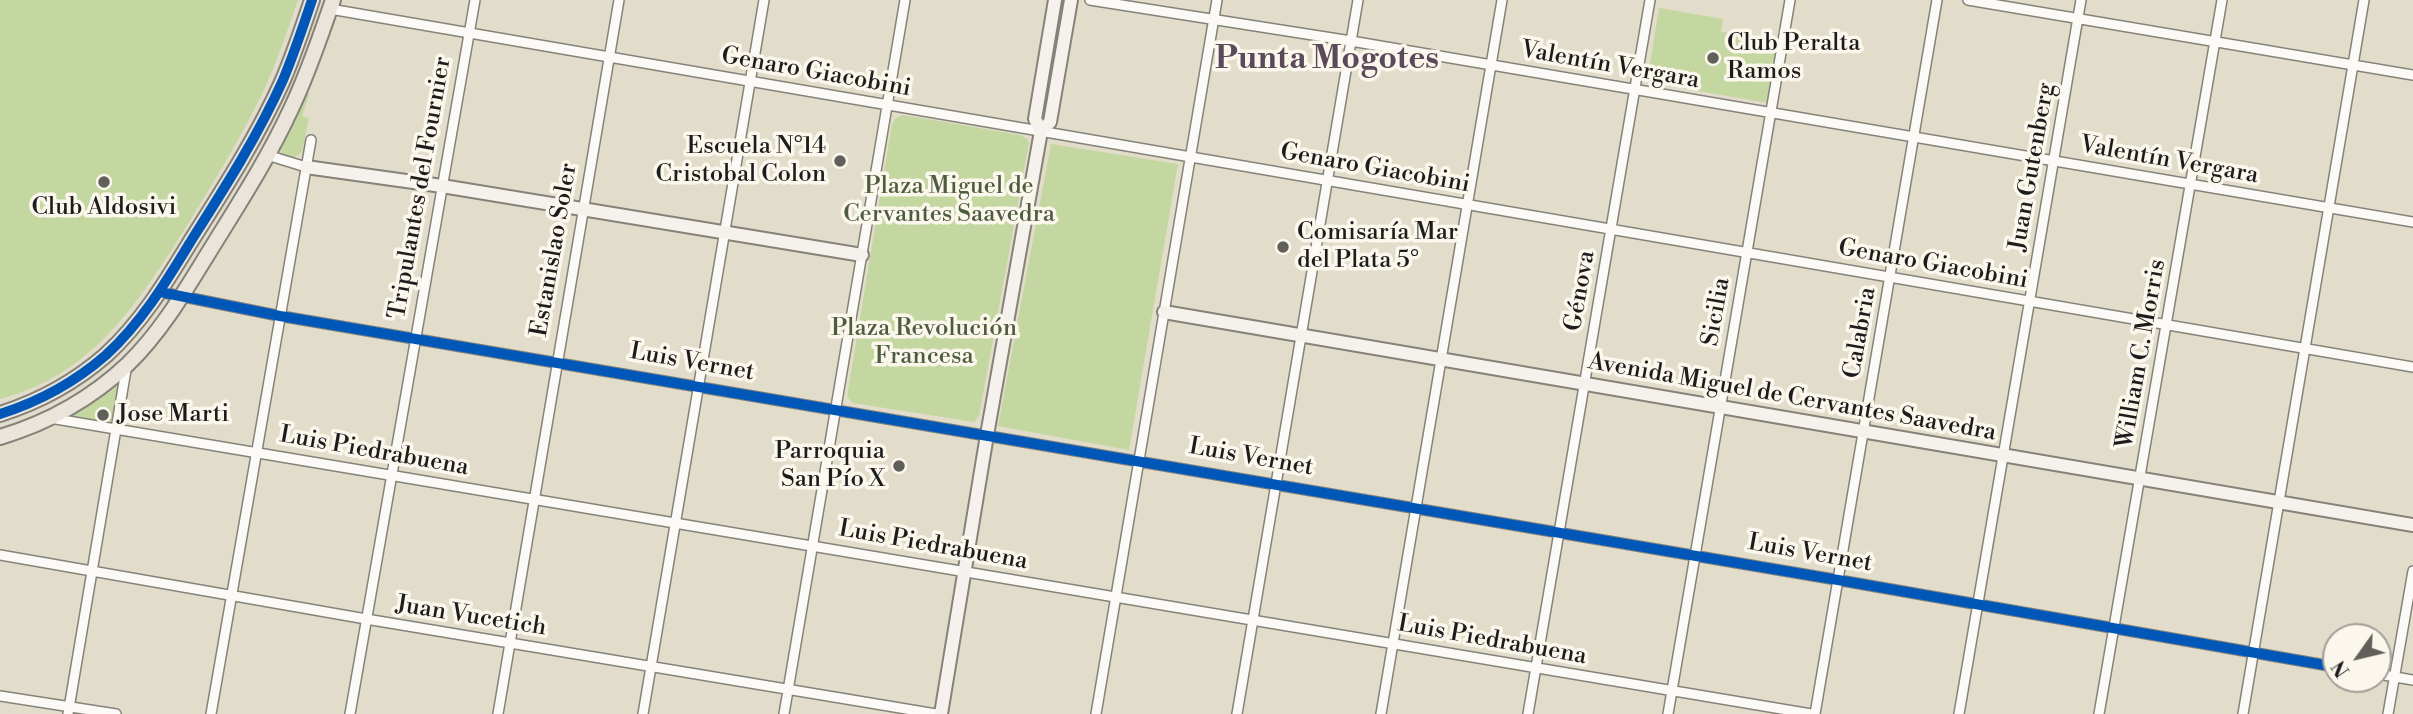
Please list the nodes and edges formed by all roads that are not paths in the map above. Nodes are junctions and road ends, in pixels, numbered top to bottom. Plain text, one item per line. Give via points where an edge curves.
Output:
1 (312, 0) edge
2 (475, 0) edge
3 (620, 0) edge
4 (764, 0) edge
5 (905, 0) edge
6 (1055, 0) edge
7 (1071, 0) edge
8 (1090, 0) edge
9 (1217, 0) edge
10 (1358, 0) edge
11 (1502, 0) edge
12 (1650, 0) edge
13 (1790, 0) edge
14 (1937, 0) edge
15 (1968, 0) edge
16 (2081, 0) edge
17 (2222, 0) edge
18 (2364, 0) edge
19 (331, 5) edge
20 (1213, 19) junction
21 (2078, 19) junction
22 (468, 33) junction
23 (1351, 41) junction
24 (2214, 42) junction
25 (610, 57) junction
26 (1491, 65) junction
27 (2353, 65) junction
28 (2413, 75) edge
29 (750, 81) junction
30 (1635, 90) junction
31 (887, 105) junction
32 (1771, 113) junction
33 (1041, 131) junction
34 (1914, 137) junction
35 (311, 141) dead end
36 (267, 155) junction
37 (1191, 157) junction
38 (2053, 161) junction
39 (306, 167) junction
40 (1327, 181) junction
41 (2190, 184) junction
42 (442, 186) junction
43 (1467, 205) junction
44 (2328, 208) junction
45 (584, 209) junction
46 (2413, 222) edge
47 (1611, 229) junction
48 (725, 232) junction
49 (1747, 253) junction
50 (862, 255) junction
51 (1890, 277) junction
52 (160, 292) junction
53 (181, 297) junction
54 (2029, 301) junction
55 (1164, 312) junction
56 (280, 316) junction
57 (2166, 325) junction
58 (1301, 336) junction
59 (414, 337) junction
60 (2305, 349) junction
61 (1441, 359) junction
62 (558, 362) junction
63 (127, 364) junction
64 (2413, 367) edge
65 (1584, 384) junction
66 (699, 385) junction
67 (1720, 407) junction
68 (836, 409) junction
69 (0, 414) edge
70 (49, 418) junction
71 (116, 429) junction
72 (1863, 432) junction
73 (987, 435) junction
74 (0, 437) edge
75 (256, 451) junction
76 (2003, 456) junction
77 (1139, 460) junction
78 (391, 474) junction
79 (2140, 479) junction
80 (1276, 484) junction
81 (535, 499) junction
82 (2278, 502) junction
83 (1416, 508) junction
84 (676, 522) junction
85 (2413, 525) edge
86 (1559, 532) junction
87 (813, 545) junction
88 (0, 555) edge
89 (1695, 555) junction
90 (93, 571) junction
91 (2413, 571) edge
92 (964, 572) junction
93 (1838, 580) junction
94 (231, 596) junction
95 (1116, 597) junction
96 (1978, 604) junction
97 (366, 619) junction
98 (1253, 620) junction
99 (2114, 628) junction
100 (510, 643) junction
101 (1393, 643) junction
102 (2253, 652) junction
103 (2322, 664) edge
104 (651, 667) junction
105 (1536, 668) junction
106 (2392, 676) edge
107 (2395, 677) junction
108 (2413, 680) edge
109 (788, 689) junction
110 (1672, 691) junction
111 (0, 696) edge
112 (69, 710) edge
113 (116, 714) edge
114 (211, 714) edge
115 (350, 714) edge
116 (498, 714) edge
117 (643, 714) edge
118 (784, 714) edge
119 (938, 714) edge
120 (1096, 714) edge
121 (1237, 714) edge
122 (1381, 714) edge
123 (1528, 714) edge
124 (1668, 714) edge
125 (1813, 714) edge
126 (1959, 714) edge
127 (2099, 714) edge
128 (2243, 714) edge
129 (2388, 714) edge

1 - 52 main road via 261,125
2 - 22 street, Tripulantes del Fournier
3 - 25 street, Estanislao Soler
4 - 29 street
5 - 31 street
6 - 33 street via 1035,119
7 - 33 street via 1050,122
8 - 20 street, Valentín Vergara
9 - 20 street
10 - 23 street
11 - 26 street
12 - 30 street, Génova
13 - 32 street, Sicilia
14 - 34 street, Calabria
15 - 21 street
16 - 21 street, Juan Gutenberg
17 - 24 street, William C. Morris
18 - 27 street
19 - 22 street, Genaro Giacobini
19 - 36 main road via 296,99
20 - 23 street, Valentín Vergara
20 - 37 street
21 - 24 street
21 - 38 street, Juan Gutenberg
22 - 25 street, Genaro Giacobini
22 - 42 street, Tripulantes del Fournier
23 - 26 street, Valentín Vergara
23 - 40 street
24 - 27 street
24 - 41 street, William C. Morris
25 - 29 street, Genaro Giacobini
25 - 45 street, Estanislao Soler
26 - 30 street, Valentín Vergara
26 - 43 street
27 - 28 street
27 - 44 street
29 - 31 street, Genaro Giacobini
29 - 48 street
30 - 32 street, Valentín Vergara
30 - 47 street, Génova
31 - 33 street, Genaro Giacobini
31 - 50 street
32 - 34 street, Valentín Vergara
32 - 49 street, Sicilia
33 - 37 street, Genaro Giacobini
33 - 73 street
34 - 38 street, Valentín Vergara
34 - 51 street, Calabria
35 - 39 street
36 - 39 street
36 - 53 main road
37 - 40 street, Genaro Giacobini
37 - 55 street
38 - 41 street, Valentín Vergara
38 - 54 street, Juan Gutenberg
39 - 42 street
39 - 56 street
40 - 43 street, Genaro Giacobini
40 - 58 street
41 - 44 street, Valentín Vergara
41 - 57 street, William C. Morris
42 - 45 street
42 - 59 street, Tripulantes del Fournier
43 - 47 street, Genaro Giacobini
43 - 61 street
44 - 46 street, Valentín Vergara
44 - 60 street
45 - 48 street
45 - 62 street, Estanislao Soler
47 - 49 street, Genaro Giacobini
47 - 65 street, Génova
48 - 50 street
48 - 66 street
49 - 51 street, Genaro Giacobini
49 - 67 street, Sicilia
50 - 68 street
51 - 54 street, Genaro Giacobini
51 - 72 street, Calabria
52 - 53 street, Luis Vernet
52 - 69 main road via 121,340 89,369 52,393
53 - 56 street, Luis Vernet
53 - 63 main road
54 - 57 street, Genaro Giacobini
54 - 76 street, Juan Gutenberg
55 - 58 street, Avenida Miguel de Cervantes Saavedra
55 - 77 street
56 - 59 street, Luis Vernet
56 - 75 street
57 - 60 street, Genaro Giacobini
57 - 79 street, William C. Morris
58 - 61 street, Avenida Miguel de Cervantes Saavedra
58 - 80 street
59 - 62 street, Luis Vernet
59 - 78 street, Tripulantes del Fournier
60 - 64 street, Genaro Giacobini
60 - 82 street
61 - 65 street, Avenida Miguel de Cervantes Saavedra
61 - 83 street
62 - 66 street, Luis Vernet
62 - 81 street, Estanislao Soler
63 - 70 main road
63 - 71 street
65 - 67 street, Avenida Miguel de Cervantes Saavedra
65 - 86 street, Génova
66 - 68 street, Luis Vernet
66 - 84 street
67 - 72 street, Avenida Miguel de Cervantes Saavedra
67 - 89 street, Sicilia
68 - 73 street, Luis Vernet
68 - 87 street
70 - 71 street, Luis Piedrabuena
70 - 74 main road
71 - 75 street, Luis Piedrabuena
71 - 90 street
72 - 76 street, Avenida Miguel de Cervantes Saavedra
72 - 93 street, Calabria
73 - 77 street, Luis Vernet
73 - 92 street
75 - 78 street, Luis Piedrabuena
75 - 94 street
76 - 79 street, Avenida Miguel de Cervantes Saavedra
76 - 96 street, Juan Gutenberg
77 - 80 street, Luis Vernet
77 - 95 street
78 - 81 street, Luis Piedrabuena
78 - 97 street, Tripulantes del Fournier
79 - 82 street, Avenida Miguel de Cervantes Saavedra
79 - 99 street, William C. Morris
80 - 83 street, Luis Vernet
80 - 98 street
81 - 84 street, Luis Piedrabuena
81 - 100 street, Estanislao Soler
82 - 85 street, Avenida Miguel de Cervantes Saavedra
82 - 102 street
83 - 86 street, Luis Vernet
83 - 101 street
84 - 87 street, Luis Piedrabuena
84 - 104 street
86 - 89 street, Luis Vernet
86 - 105 street, Génova
87 - 92 street, Luis Piedrabuena
87 - 109 street
88 - 90 street, Juan Vucetich
89 - 93 street, Luis Vernet
89 - 110 street, Sicilia
90 - 94 street, Juan Vucetich
90 - 112 street
91 - 107 street
92 - 95 street, Luis Piedrabuena
92 - 119 street
93 - 96 street, Luis Vernet
93 - 125 street, Calabria
94 - 97 street, Juan Vucetich
94 - 114 street
95 - 98 street, Luis Piedrabuena
95 - 120 street
96 - 99 street, Luis Vernet
96 - 126 street, Juan Gutenberg
97 - 100 street, Juan Vucetich
97 - 115 street, Tripulantes del Fournier
98 - 101 street, Luis Piedrabuena
98 - 121 street
99 - 102 street, Luis Vernet
99 - 127 street, William C. Morris
100 - 104 street, Juan Vucetich
100 - 116 street, Estanislao Soler
101 - 105 street, Luis Piedrabuena
101 - 122 street
102 - 103 street, Luis Vernet
102 - 128 street
104 - 109 street, Juan Vucetich
104 - 117 street
105 - 110 street, Luis Piedrabuena
105 - 123 street, Génova
106 - 107 street
107 - 108 street
107 - 129 street
109 - 118 street
109 - 119 street, Juan Vucetich
110 - 124 street, Sicilia
110 - 125 street, Luis Piedrabuena
111 - 112 street
112 - 113 street

